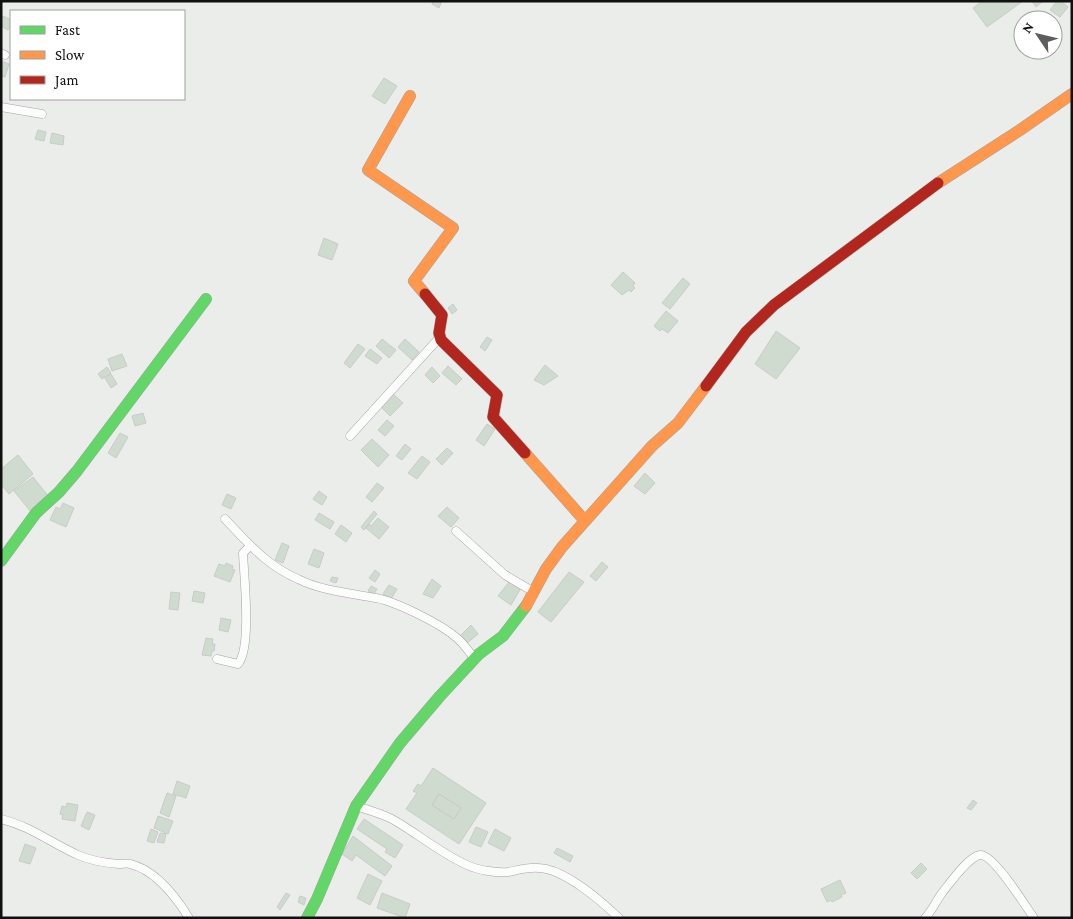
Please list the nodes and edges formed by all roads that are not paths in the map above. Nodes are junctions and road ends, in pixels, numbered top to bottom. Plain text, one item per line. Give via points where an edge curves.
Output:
1 (1072, 94) edge
2 (410, 96) dead end
3 (1, 107) edge
4 (42, 114) dead end
5 (206, 299) dead end
6 (440, 337) junction
7 (350, 436) dead end
8 (225, 519) dead end
9 (585, 521) junction
10 (456, 532) dead end
11 (250, 546) junction
12 (1, 561) edge
13 (534, 592) junction
14 (217, 659) dead end
15 (475, 659) junction
16 (356, 806) junction
17 (1, 819) edge
18 (189, 918) edge
19 (307, 918) edge
20 (618, 918) edge
21 (925, 918) edge
22 (1034, 918) edge

1 - 9 street via 947,176 768,310 746,332 678,423 652,446
2 - 6 street via 368,170 453,228 414,281 442,315
3 - 4 street
5 - 12 street via 77,471 36,513
6 - 7 street
6 - 9 street via 497,395 493,417
8 - 11 street
9 - 13 street via 546,569
10 - 13 street via 504,575
11 - 14 street via 243,553 246,638 243,659 238,664
11 - 15 street via 273,566 298,580 403,607 448,631
13 - 15 street via 503,636
15 - 16 street via 400,743
16 - 19 street
16 - 20 street via 392,819 451,857 477,869 506,872 539,868 553,870
17 - 18 street via 23,825 79,855 130,864 143,870 176,898
21 - 22 street via 971,859 984,855 998,867

